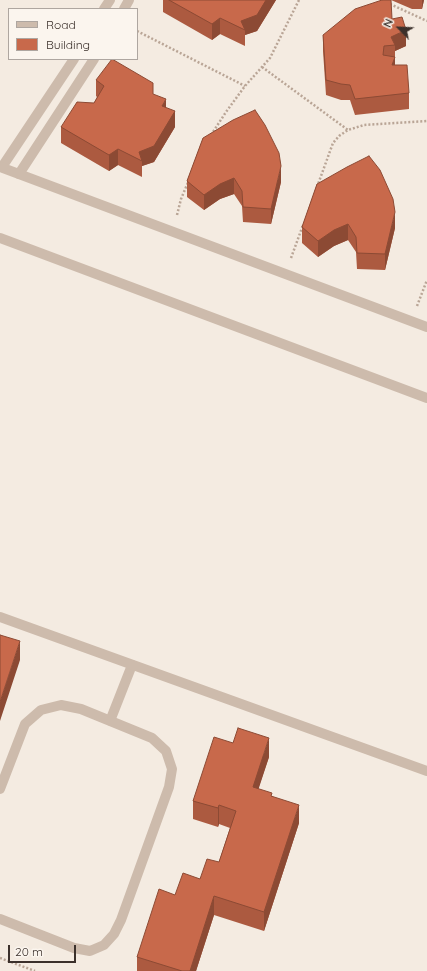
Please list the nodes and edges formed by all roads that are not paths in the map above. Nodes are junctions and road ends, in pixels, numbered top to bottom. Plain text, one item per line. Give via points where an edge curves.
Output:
1 (73, 60) edge
2 (93, 60) edge
3 (1, 167) edge
4 (19, 174) junction
5 (0, 238) edge
6 (427, 327) edge
7 (427, 398) edge
8 (0, 617) edge
9 (132, 665) junction
10 (110, 720) junction
11 (427, 771) edge
12 (0, 789) edge
13 (0, 919) edge

1 - 3 street
2 - 4 street
3 - 4 street
4 - 6 street
5 - 7 street
8 - 9 street
9 - 10 street
9 - 11 street
10 - 12 street via 81,709 61,705 41,710 26,724
10 - 13 street via 152,738 166,751 172,769 169,787 114,934 104,945 90,951 74,948

